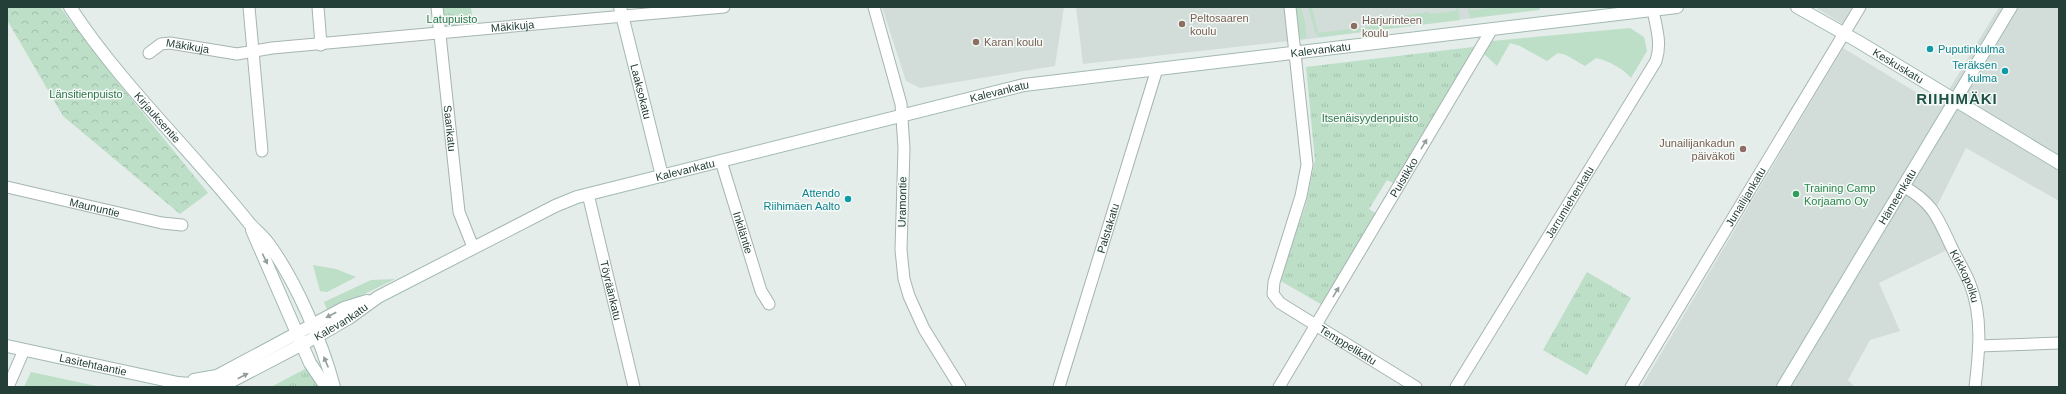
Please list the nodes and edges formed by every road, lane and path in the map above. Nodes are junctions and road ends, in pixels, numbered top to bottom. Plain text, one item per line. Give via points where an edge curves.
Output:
1 (70, 7) edge
2 (249, 7) edge
3 (318, 7) edge
4 (437, 7) edge
5 (724, 7) edge
6 (874, 7) edge
7 (1290, 7) edge
8 (1677, 7) edge
9 (1797, 7) edge
10 (1802, 7) edge
11 (1860, 7) edge
12 (2011, 7) edge
13 (1656, 8) edge
14 (621, 12) edge
15 (1819, 19) junction
16 (1492, 29) junction
17 (1844, 33) junction
18 (440, 34) junction
19 (320, 45) junction
20 (253, 52) junction
21 (149, 53) dead end
22 (1296, 53) junction
23 (1157, 69) junction
24 (1956, 100) junction
25 (902, 115) junction
26 (262, 151) dead end
27 (721, 161) junction
28 (2059, 163) edge
29 (662, 176) junction
30 (1903, 186) junction
31 (7, 187) edge
32 (588, 194) junction
33 (249, 224) junction
34 (182, 225) dead end
35 (473, 247) junction
36 (378, 297) junction
37 (769, 304) dead end
38 (1316, 325) junction
39 (311, 326) junction
40 (298, 333) junction
41 (316, 337) junction
42 (2059, 343) edge
43 (302, 344) junction
44 (7, 346) edge
45 (1979, 346) junction
46 (24, 350) junction
47 (178, 383) junction
48 (8, 387) edge
49 (326, 387) edge
50 (334, 387) edge
51 (634, 387) edge
52 (960, 387) edge
53 (1059, 387) edge
54 (1279, 387) edge
55 (1416, 387) edge
56 (1456, 387) edge
57 (1631, 387) edge
58 (1783, 387) edge
59 (1975, 387) edge

1 - 33 street, Kirjauksentie via 83,27
2 - 20 street
3 - 19 street
4 - 18 street, Saarikatu
5 - 14 street, Mäkikuja
6 - 25 street, Uramontie
7 - 22 street
8 - 13 street, Kalevankatu
9 - 15 street, Keskuskatu
10 - 15 street, Keskuskatu
11 - 17 street, Junailijankatu
12 - 24 street, Hämeenkatu
13 - 16 street, Kalevankatu
13 - 56 street, Jarrumiehenkatu via 1659,37 1656,61
14 - 18 street, Mäkikuja
14 - 29 street, Laaksokatu
15 - 17 street, Keskuskatu
16 - 22 street, Kalevankatu
38 -> 16 street, Puistikko
17 - 24 street, Keskuskatu
17 - 57 street, Junailijankatu
18 - 19 street, Mäkikuja
18 - 35 street, Saarikatu via 459,212
19 - 20 street, Mäkikuja via 272,48
20 - 21 street, Mäkikuja via 237,54 170,43 162,44
20 - 26 street
22 - 23 street, Kalevankatu
22 - 38 street, Temppelikatu via 1307,165 1301,196 1274,282 1273,294 1280,303
23 - 25 street, Kalevankatu via 1024,85
23 - 53 street, Palstakatu
24 - 28 street, Keskuskatu
24 - 30 street, Hämeenkatu
25 - 27 street, Kalevankatu
25 - 52 street, Uramontie via 904,148 901,250 904,279 924,329
27 - 29 street, Kalevankatu
27 - 37 street, Inkiläntie via 760,285
29 - 32 street, Kalevankatu
30 - 45 street, Kirkkopolku via 1922,197 1935,212 1970,285 1976,308
30 - 58 street, Hämeenkatu
31 - 34 street, Maununtie via 162,224
32 - 35 street, Kalevankatu via 555,206
32 - 51 street, Töyräänkatu
33 - 39 street, Kirjauksentie via 268,242 279,260
33 -> 40 street, Kirjauksentie
35 - 36 street, Kalevankatu
36 -> 39 street, Kalevankatu via 344,308
36 - 41 street, Kalevankatu
38 - 54 street, Puistikko
38 - 55 street, Temppelikatu
39 - 40 street, Lasitehtaantie
39 - 41 street, Kirjauksentie
40 - 43 street, Kirjauksentie
40 - 47 street, Lasitehtaantie via 217,376
41 - 43 street, Kalevankatu
50 -> 41 street, Kirjauksentie
42 - 45 street
47 -> 43 street, Lasitehtaantie via 218,386 226,384
43 - 49 street, Kirjauksentie via 315,372
44 - 46 street, Lasitehtaantie
45 - 59 street, Kirkkopolku
46 - 47 street, Lasitehtaantie
46 - 48 street

